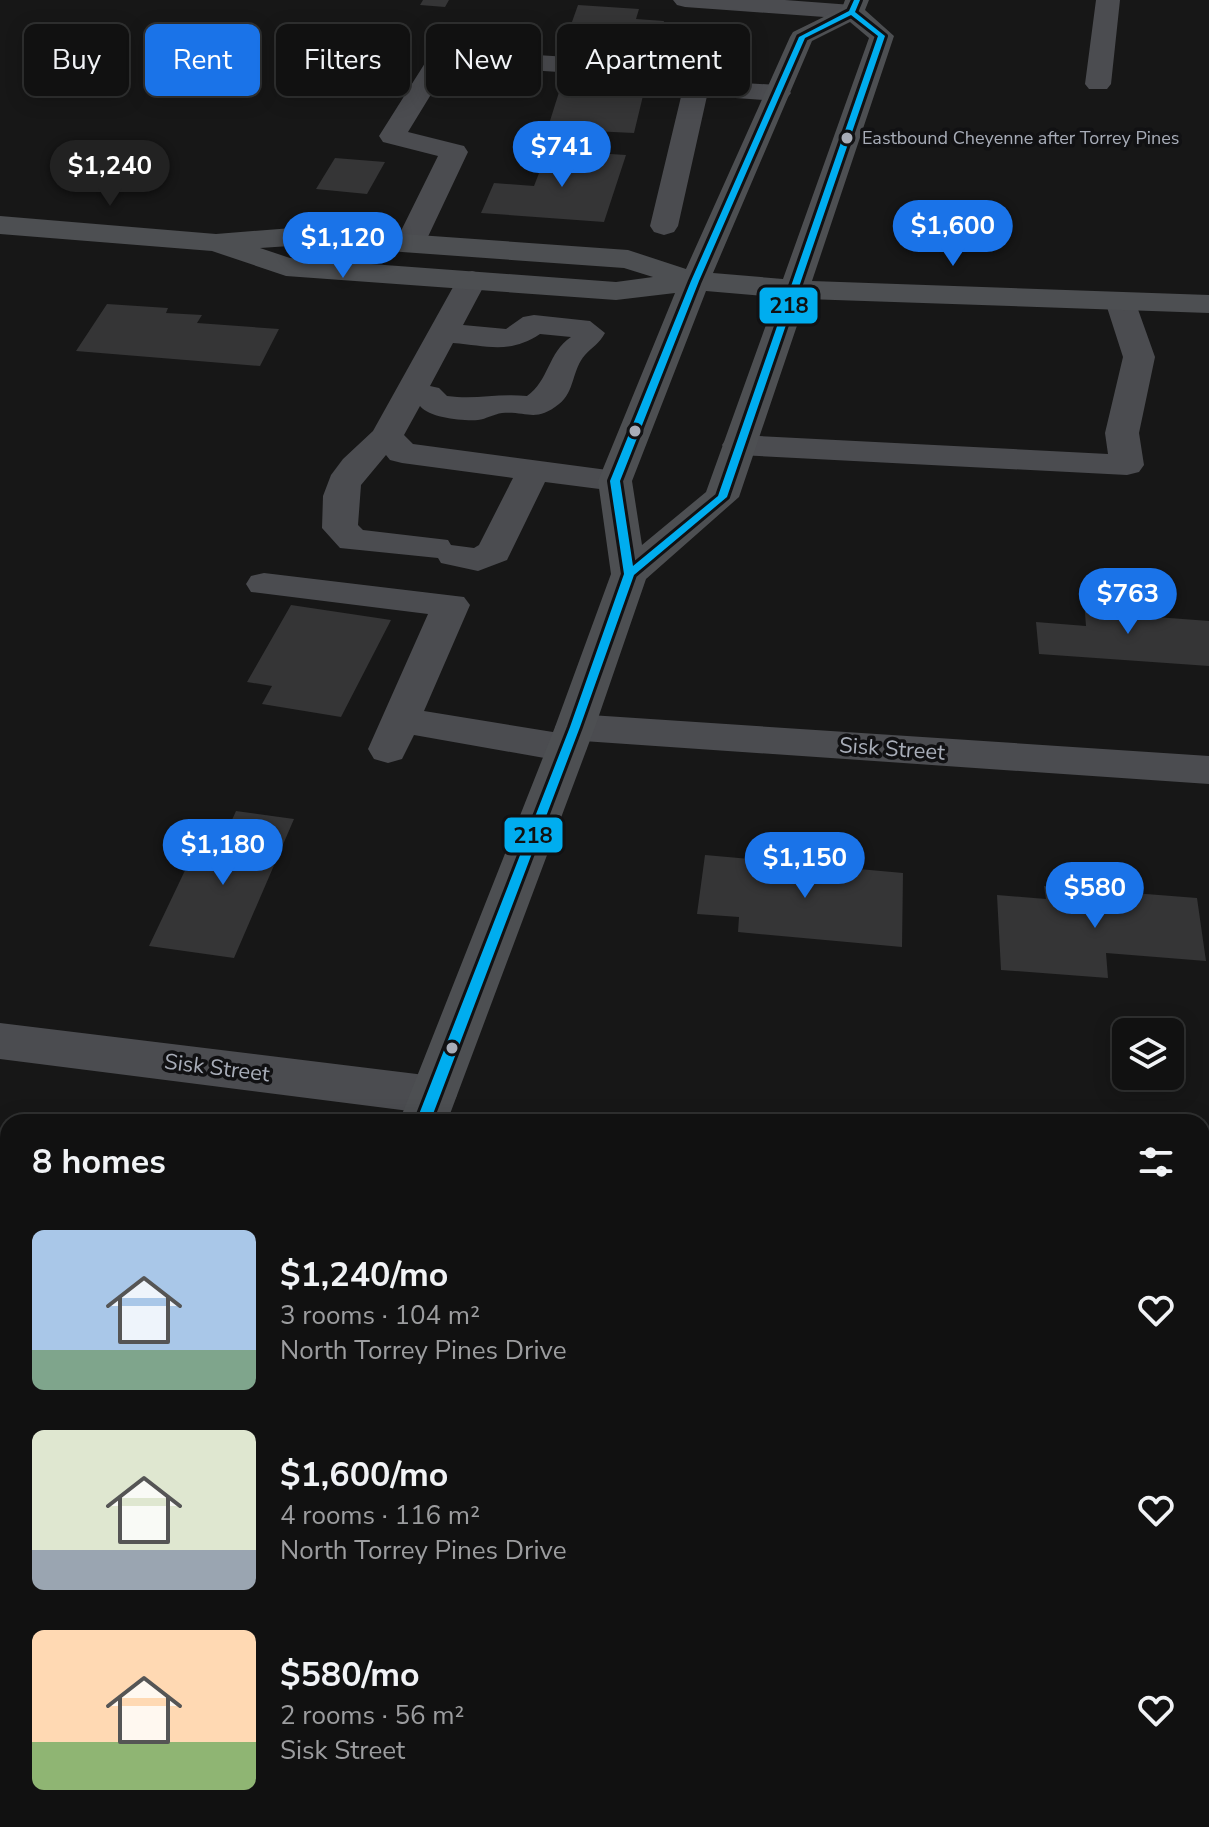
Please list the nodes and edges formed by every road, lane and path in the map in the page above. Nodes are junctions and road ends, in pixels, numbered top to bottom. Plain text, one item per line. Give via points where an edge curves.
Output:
1 (685, 0) edge
2 (1108, 0) edge
3 (854, 6) edge
4 (557, 64) edge
5 (1098, 84) dead end
6 (750, 91) edge
7 (778, 93) junction
8 (694, 96) edge
9 (0, 225) edge
10 (664, 226) dead end
11 (216, 243) junction
12 (410, 243) junction
13 (254, 256) junction
14 (472, 280) junction
15 (695, 281) junction
16 (533, 285) junction
17 (792, 289) junction
18 (1120, 301) junction
19 (1209, 304) edge
20 (443, 333) junction
21 (420, 395) junction
22 (387, 436) junction
23 (739, 445) junction
24 (534, 470) junction
25 (615, 481) junction
26 (629, 574) junction
27 (264, 584) dead end
28 (571, 738) junction
29 (1209, 770) edge
30 (0, 1041) edge
31 (428, 1109) edge

1 - 3 street
2 - 5 street
3 - 7 main road via 802,37
3 - 17 main road via 882,36
4 - 12 street via 441,57 392,136 454,152
6 - 7 street
7 - 15 main road
8 - 10 street
9 - 11 main road
11 - 12 main road via 305,236
11 - 13 main road
12 - 13 main road via 370,255 270,251
12 - 15 main road via 628,259
12 - 16 main road via 423,255 443,261 503,266
13 - 14 main road via 286,267
14 - 16 main road
14 - 20 street
15 - 16 main road via 616,291
15 - 17 main road
15 - 25 main road
17 - 18 main road
17 - 23 main road
18 - 19 main road
18 - 23 street via 1139,357 1122,433 1127,465
20 - 21 street
20 - 21 street via 512,339 534,324 589,333 570,351 552,394 534,407 499,403 478,410 437,405
21 - 22 street
22 - 24 street via 402,453
22 - 24 street via 349,472 338,497 340,528 353,540 478,560 494,552
23 - 26 main road via 722,497
24 - 25 street
25 - 26 main road
26 - 28 main road
27 - 28 street, Sisk Street via 451,605 390,742
28 - 29 street, Sisk Street
28 - 31 main road
30 - 31 street, Sisk Street

